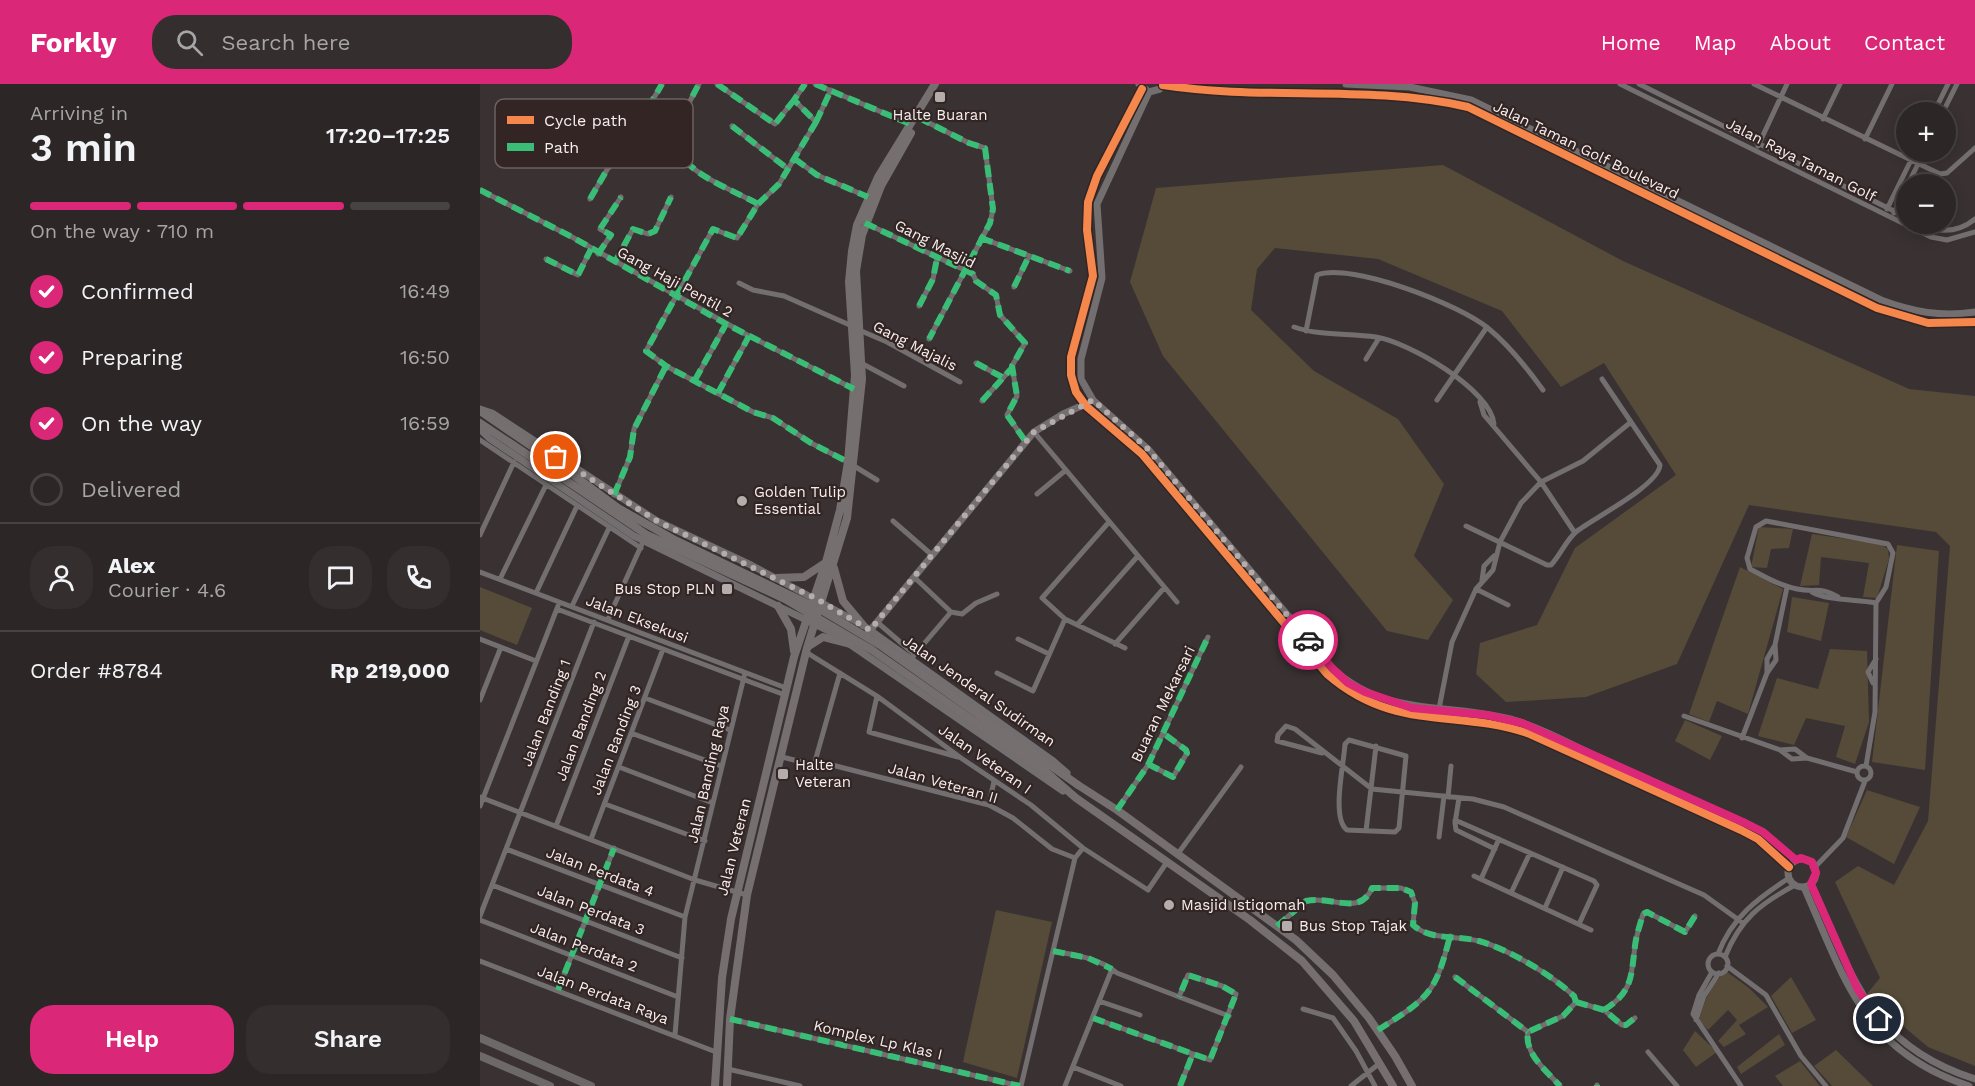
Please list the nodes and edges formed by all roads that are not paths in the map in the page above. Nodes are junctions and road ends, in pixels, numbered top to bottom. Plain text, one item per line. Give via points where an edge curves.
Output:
1 (662, 84) edge
2 (699, 84) edge
3 (717, 84) edge
4 (805, 84) edge
5 (815, 84) edge
6 (934, 84) edge
7 (941, 84) edge
8 (1163, 84) edge
9 (1346, 84) edge
10 (1620, 84) edge
11 (1639, 84) edge
12 (1754, 84) edge
13 (1787, 84) edge
14 (1840, 84) edge
15 (1892, 84) edge
16 (1948, 84) edge
17 (1957, 84) edge
18 (1143, 88) edge
19 (831, 90) junction
20 (1780, 97) junction
21 (653, 99) edge
22 (691, 99) edge
23 (794, 100) junction
24 (1939, 102) edge
25 (1948, 102) edge
26 (919, 118) junction
27 (1823, 119) junction
28 (816, 122) junction
29 (910, 124) junction
30 (732, 126) dead end
31 (1865, 139) junction
32 (1759, 144) junction
33 (1975, 148) edge
34 (1756, 151) junction
35 (1896, 154) edge
36 (795, 159) junction
37 (1911, 162) edge
38 (1913, 162) edge
39 (1918, 164) junction
40 (693, 167) edge
41 (608, 168) edge
42 (788, 169) junction
43 (1913, 174) edge
44 (480, 190) edge
45 (621, 197) dead end
46 (671, 197) dead end
47 (868, 197) junction
48 (590, 200) dead end
49 (758, 204) junction
50 (1888, 208) junction
51 (1895, 212) joint
52 (1884, 216) junction
53 (1891, 219) junction
54 (1975, 219) edge
55 (865, 223) junction
56 (1956, 229) edge
57 (1975, 232) edge
58 (981, 238) junction
59 (591, 249) junction
60 (598, 254) junction
61 (1029, 256) junction
62 (937, 258) junction
63 (546, 259) dead end
64 (615, 262) junction
65 (964, 271) junction
66 (1070, 271) dead end
67 (739, 283) dead end
68 (1014, 287) dead end
69 (1861, 295) junction
70 (675, 296) junction
71 (920, 306) dead end
72 (1975, 312) edge
73 (1975, 322) edge
74 (726, 324) junction
75 (1294, 327) dead end
76 (1487, 327) junction
77 (856, 328) junction
78 (1306, 331) junction
79 (749, 336) junction
80 (1379, 338) junction
81 (929, 339) dead end
82 (1366, 359) dead end
83 (861, 363) junction
84 (976, 363) dead end
85 (666, 366) junction
86 (1011, 369) junction
87 (1454, 374) junction
88 (1002, 377) junction
89 (1602, 379) dead end
90 (695, 380) junction
91 (960, 382) dead end
92 (904, 386) dead end
93 (1543, 390) dead end
94 (857, 391) junction
95 (718, 393) junction
96 (1093, 400) junction
97 (1437, 400) dead end
98 (982, 401) dead end
99 (1086, 405) junction
100 (480, 410) edge
101 (1631, 422) junction
102 (480, 423) edge
103 (480, 429) edge
104 (1034, 432) junction
105 (482, 442) edge
106 (1026, 442) junction
107 (480, 451) edge
108 (514, 462) junction
109 (851, 464) junction
110 (1066, 470) junction
111 (533, 471) junction
112 (569, 478) junction
113 (877, 480) dead end
114 (1541, 482) junction
115 (546, 485) junction
116 (1037, 494) dead end
117 (614, 495) junction
118 (577, 506) junction
119 (893, 521) dead end
120 (1109, 522) junction
121 (1466, 526) dead end
122 (609, 528) junction
123 (1575, 533) junction
124 (480, 535) edge
125 (1500, 542) junction
126 (642, 545) junction
127 (932, 555) junction
128 (1137, 557) junction
129 (831, 560) junction
130 (751, 565) junction
131 (480, 572) edge
132 (914, 577) junction
133 (776, 578) junction
134 (500, 579) junction
135 (1787, 587) junction
136 (741, 588) junction
137 (1164, 588) junction
138 (1476, 589) junction
139 (536, 593) junction
140 (997, 594) dead end
141 (818, 599) junction
142 (560, 602) junction
143 (1177, 602) dead end
144 (1876, 603) junction
145 (1508, 605) dead end
146 (572, 606) junction
147 (778, 606) junction
148 (557, 609) junction
149 (951, 612) junction
150 (608, 619) junction
151 (1065, 619) junction
152 (811, 621) junction
153 (594, 622) junction
154 (877, 622) junction
155 (1077, 625) junction
156 (867, 628) junction
157 (628, 636) junction
158 (1208, 637) dead end
159 (480, 639) edge
160 (1018, 639) dead end
161 (1115, 644) junction
162 (501, 647) junction
163 (853, 647) junction
164 (1125, 648) dead end
165 (663, 649) junction
166 (807, 650) junction
167 (1049, 654) junction
168 (912, 656) junction
169 (794, 657) junction
170 (536, 661) junction
171 (745, 673) junction
172 (840, 673) junction
173 (997, 673) dead end
174 (742, 680) junction
175 (785, 692) junction
176 (877, 696) junction
177 (645, 698) junction
178 (480, 700) edge
179 (1438, 710) junction
180 (1684, 716) dead end
181 (1437, 719) junction
182 (730, 730) junction
183 (1163, 733) junction
184 (631, 734) junction
185 (1742, 738) junction
186 (1376, 746) junction
187 (1780, 750) junction
188 (1322, 753) junction
189 (782, 757) junction
190 (961, 758) junction
191 (1807, 758) junction
192 (1148, 764) junction
193 (814, 765) junction
194 (722, 766) junction
195 (1451, 766) dead end
196 (1866, 766) junction
197 (618, 767) junction
198 (1240, 767) dead end
199 (1344, 769) junction
200 (1857, 772) junction
201 (994, 781) junction
202 (1865, 781) junction
203 (764, 783) junction
204 (775, 784) junction
205 (1080, 786) junction
206 (1372, 789) junction
207 (1404, 793) junction
208 (1074, 797) junction
209 (1446, 797) junction
210 (482, 798) edge
211 (1459, 798) junction
212 (605, 804) junction
213 (713, 804) junction
214 (988, 805) junction
215 (480, 806) edge
216 (1117, 810) junction
217 (521, 812) junction
218 (1455, 820) junction
219 (555, 826) junction
220 (1366, 831) junction
221 (1440, 837) dead end
222 (591, 839) junction
223 (1499, 839) junction
224 (705, 841) junction
225 (614, 848) junction
226 (1083, 848) junction
227 (506, 849) junction
228 (1495, 849) junction
229 (1530, 853) junction
230 (1177, 855) junction
231 (1075, 858) junction
232 (1796, 860) junction
233 (1167, 862) junction
234 (1563, 867) junction
235 (1789, 867) junction
236 (1815, 867) junction
237 (1474, 876) dead end
238 (1789, 878) junction
239 (1481, 879) junction
240 (695, 880) junction
241 (492, 885) junction
242 (598, 885) junction
243 (1795, 885) junction
244 (1808, 885) junction
245 (736, 893) junction
246 (1511, 893) junction
247 (747, 895) junction
248 (1545, 908) junction
249 (1695, 916) dead end
250 (685, 917) junction
251 (1737, 917) junction
252 (480, 918) edge
253 (585, 920) junction
254 (1743, 922) junction
255 (1579, 924) junction
256 (1277, 926) junction
257 (1591, 930) dead end
258 (1450, 936) junction
259 (1053, 951) junction
260 (1718, 954) junction
261 (572, 955) junction
262 (1725, 957) junction
263 (681, 958) junction
264 (480, 961) edge
265 (1727, 966) junction
266 (1112, 969) junction
267 (1716, 973) junction
268 (1455, 977) dead end
269 (558, 990) junction
270 (678, 997) junction
271 (1179, 997) junction
272 (1099, 1001) junction
273 (1576, 1002) junction
274 (1303, 1009) dead end
275 (1604, 1010) junction
276 (1140, 1015) dead end
277 (1229, 1016) junction
278 (730, 1018) junction
279 (1092, 1018) junction
280 (1635, 1018) dead end
281 (1354, 1021) junction
282 (1342, 1029) junction
283 (1377, 1030) junction
284 (1528, 1032) junction
285 (675, 1035) junction
286 (480, 1038) edge
287 (716, 1052) junction
288 (1648, 1052) dead end
289 (480, 1056) edge
290 (1192, 1056) junction
291 (1380, 1063) junction
292 (1073, 1067) junction
293 (728, 1070) junction
294 (1368, 1073) junction
295 (1975, 1079) edge
296 (550, 1086) edge
297 (591, 1086) edge
298 (715, 1086) edge
299 (727, 1086) edge
300 (800, 1086) edge
301 (1020, 1086) edge
302 (1065, 1086) edge
303 (1121, 1086) edge
304 (1180, 1086) edge
305 (1351, 1086) edge
306 (1375, 1086) edge
307 (1393, 1086) edge
308 (1412, 1086) edge
309 (1560, 1086) edge
310 (1677, 1086) edge
311 (1740, 1086) edge
312 (1826, 1086) edge
313 (1969, 1086) edge

1 - 21 street
2 - 22 street
3 - 23 street via 775,124
4 - 23 street
5 - 19 street
6 - 29 main road
7 - 26 main road
8 - 18 street via 1160,89
8 - 69 street, Jalan Taman Golf Boulevard via 1259,92 1410,95 1468,107
9 - 69 street, Jalan Taman Golf Boulevard via 1445,92 1492,108
10 - 34 street, Jalan Raya Taman Golf
11 - 32 street, Jalan Raya Taman Golf
12 - 20 street
13 - 20 street
14 - 27 street
15 - 31 street
16 - 24 street
17 - 25 street
18 - 96 street via 1097,204 1102,278 1080,372
18 - 99 street via 1097,176 1088,202 1093,276 1071,357 1076,392
19 - 28 street
19 - 29 street
20 - 27 street
20 - 32 street
23 - 28 street
26 - 55 main road
26 - 58 street via 987,152 993,209
27 - 31 street
28 - 36 street
29 - 47 main road
30 - 42 street
31 - 35 street
32 - 34 street
32 - 50 street, Jalan Raya Taman Golf
33 - 39 street via 1947,173 1940,174
34 - 52 street, Jalan Raya Taman Golf
36 - 42 street
36 - 47 street via 817,175
37 - 50 street
38 - 39 street
39 - 43 street
40 - 49 street
41 - 48 street
42 - 49 street
44 - 59 street, Gang Haji Pentil 2
45 - 60 street via 600,229 611,235
46 - 64 street via 655,231 648,234 633,229
47 - 77 main road via 857,225 849,282
49 - 70 street via 737,238 713,229
50 - 51 street, Jalan Raya Taman Golf
50 - 52 street
51 - 53 street
52 - 53 street, Jalan Raya Taman Golf
53 - 57 street, Jalan Raya Taman Golf via 1939,238
54 - 56 street
55 - 62 street, Gang Masjid
55 - 77 main road via 856,271
58 - 61 street
58 - 65 street
59 - 60 street, Gang Haji Pentil 2
59 - 63 street via 578,276
60 - 64 street, Gang Haji Pentil 2
61 - 66 street
61 - 68 street
62 - 65 street, Gang Masjid
62 - 71 street via 933,279
64 - 70 street, Gang Haji Pentil 2
65 - 81 street
65 - 86 street, Gang Masjid via 996,295 1000,315 1024,342
67 - 77 street, Gang Majalis via 784,296
69 - 72 street, Jalan Taman Golf Boulevard via 1929,314
69 - 73 street, Jalan Taman Golf Boulevard via 1886,311 1928,323
70 - 74 street, Gang Haji Pentil 2
70 - 85 street via 646,351
74 - 79 street, Gang Haji Pentil 2
74 - 90 street
75 - 78 street
76 - 78 street via 1402,287 1332,272 1317,275
76 - 87 street
76 - 93 street via 1511,349
77 - 83 main road
77 - 91 street, Gang Majalis
77 - 94 main road
78 - 80 street
79 - 94 street, Gang Haji Pentil 2
79 - 95 street
80 - 82 street
80 - 87 street
83 - 92 street
83 - 94 main road
84 - 88 street
85 - 90 street
85 - 117 street via 634,429 630,457
86 - 88 street
86 - 106 street via 1017,396 1008,420
87 - 97 street
87 - 114 street via 1480,400 1484,415
88 - 98 street
89 - 101 street
90 - 95 street
94 - 109 main road
95 - 109 street via 773,418
96 - 99 street
96 - 179 street via 1148,449 1348,683 1388,701
99 - 104 street
99 - 181 street via 1142,454 1327,674 1352,694 1386,710
100 - 112 main road, Jalan Jenderal Sudirman
100 - 117 street, Jalan Jenderal Sudirman via 492,413
101 - 114 street via 1583,460
101 - 123 street via 1660,470 1633,494
102 - 112 main road, Jalan Jenderal Sudirman
103 - 111 street, Jalan Jenderal Sudirman
104 - 106 street
104 - 110 street
105 - 107 street
105 - 108 street
106 - 127 street
108 - 111 street
108 - 124 street
109 - 113 street
109 - 129 main road via 847,518
110 - 116 street
110 - 120 street
111 - 115 street
111 - 126 street, Jalan Jenderal Sudirman
112 - 205 main road, Jalan Jenderal Sudirman, bridge via 673,539 823,610 880,645
112 - 208 main road, Jalan Jenderal Sudirman, bridge via 647,535 785,599 872,650 1045,771
114 - 123 street
114 - 125 street via 1521,503
115 - 118 street
115 - 134 street
117 - 130 street, Jalan Jenderal Sudirman via 680,534
118 - 122 street
118 - 139 street
119 - 127 street
120 - 128 street
120 - 151 street via 1043,597
121 - 125 street
122 - 126 street
122 - 146 street
123 - 125 street via 1551,565
125 - 138 street
126 - 136 street, Jalan Jenderal Sudirman
126 - 150 street
127 - 132 street
128 - 137 street
128 - 155 street
129 - 133 main road via 804,577
129 - 141 main road
129 - 156 main road via 839,591 854,616
130 - 133 street, Jalan Jenderal Sudirman
130 - 136 street via 751,582
131 - 134 street, Jalan Eksekusi
132 - 149 street
132 - 154 street
133 - 141 street, Jalan Jenderal Sudirman
134 - 139 street, Jalan Eksekusi
135 - 144 street via 1824,598
135 - 144 street via 1747,564 1760,522 1888,544 1893,553 1886,587
135 - 185 street via 1767,672
136 - 147 street, Jalan Jenderal Sudirman
137 - 143 street
137 - 161 street
138 - 145 street
138 - 179 street via 1448,654
139 - 142 street, Jalan Eksekusi
140 - 149 street via 976,603 962,615
141 - 152 main road
141 - 156 street, Jalan Jenderal Sudirman
142 - 146 street, Jalan Eksekusi
142 - 148 street
144 - 196 street via 1876,658 1869,672 1874,685 1873,729
146 - 150 street, Jalan Eksekusi
147 - 152 street, Jalan Jenderal Sudirman
147 - 169 main road via 791,629
148 - 153 street, Jalan Eksekusi
148 - 170 street
149 - 168 street
150 - 171 street, Jalan Eksekusi
151 - 155 street
151 - 167 street
152 - 163 street, Jalan Jenderal Sudirman
152 - 166 main road, Jalan Veteran
152 - 169 main road, Jalan Veteran
153 - 157 street, Jalan Eksekusi
153 - 217 street, Jalan Banding 1
154 - 156 street
154 - 168 street
155 - 161 street
156 - 163 street
156 - 168 street, Jalan Jenderal Sudirman
157 - 165 street, Jalan Eksekusi
157 - 219 street, Jalan Banding 2
158 - 183 street, Buaran Mekarsari
159 - 162 street
160 - 167 street
161 - 164 street
162 - 170 street
162 - 178 street
163 - 166 main road via 823,637
163 - 208 street, Jalan Jenderal Sudirman
165 - 174 street, Jalan Eksekusi
165 - 177 street, Jalan Banding 3
166 - 172 street, Jalan Veteran I
166 - 189 main road, Jalan Veteran
167 - 173 street via 1033,691
168 - 205 street, Jalan Jenderal Sudirman via 1052,760
169 - 175 main road, Jalan Veteran
170 - 210 street
171 - 174 street, Jalan Banding Raya
171 - 175 street, Jalan Eksekusi
172 - 176 street, Jalan Veteran I
172 - 193 street
174 - 175 street, Jalan Eksekusi
174 - 182 street, Jalan Banding Raya
175 - 203 main road, Jalan Veteran
176 - 190 street, Jalan Veteran I
176 - 190 street via 868,732
177 - 182 street
177 - 184 street, Jalan Banding 3
179 - 181 street
179 - 232 street via 1510,719 1533,727 1763,832
180 - 185 street
181 - 235 street via 1508,727 1530,734 1741,830 1766,845
182 - 194 street, Jalan Banding Raya
183 - 192 street, Buaran Mekarsari
183 - 192 street via 1187,753 1173,777
184 - 194 street
184 - 197 street, Jalan Banding 3
185 - 187 street
186 - 199 street via 1346,741
186 - 206 street
186 - 207 street via 1406,756
187 - 191 street via 1792,759
187 - 191 street via 1796,749
188 - 188 street via 1286,726 1278,735 1278,741
188 - 199 street
189 - 193 street, Jalan Veteran II
189 - 204 main road, Jalan Veteran
190 - 201 street, Jalan Veteran I
191 - 200 street
192 - 216 street, Buaran Mekarsari
193 - 214 street, Jalan Veteran II via 832,765
194 - 213 street, Jalan Banding Raya
195 - 209 street
196 - 200 street
196 - 202 street via 1872,774
197 - 212 street, Jalan Banding 3
197 - 213 street
198 - 230 street
199 - 206 street
199 - 220 street via 1339,802 1341,824 1347,830
200 - 202 street
201 - 214 street
201 - 226 street, Jalan Veteran I via 1031,805
202 - 236 street via 1843,838
203 - 204 main road
203 - 245 main road, Jalan Veteran
204 - 247 main road, Jalan Veteran
205 - 216 main road, Jalan Jenderal Sudirman
206 - 207 street
206 - 220 street
207 - 209 street
207 - 220 street via 1398,831
208 - 233 main road, Jalan Jenderal Sudirman
209 - 211 street
209 - 221 street
210 - 215 street
210 - 217 street
211 - 218 street
211 - 251 street via 1504,807 1704,895
212 - 222 street, Jalan Banding 3
212 - 224 street
213 - 224 street, Jalan Banding Raya
214 - 231 street, Jalan Veteran II via 1013,818 1053,849
216 - 230 main road, Jalan Jenderal Sudirman
217 - 219 street
217 - 227 street, Jalan Banding 1
218 - 223 street
218 - 228 street via 1460,832
219 - 222 street
222 - 225 street
223 - 228 street
223 - 229 street
224 - 240 street, Jalan Banding Raya
225 - 240 street
225 - 242 street
226 - 231 street
226 - 233 street, Jalan Veteran I via 1148,890
227 - 241 street, Jalan Banding 1
227 - 242 street, Jalan Perdata 4
228 - 239 street
229 - 234 street
229 - 246 street
230 - 256 main road, Jalan Jenderal Sudirman
231 - 259 street
232 - 235 street
232 - 236 street via 1807,859
233 - 281 main road, Jalan Jenderal Sudirman via 1282,944
234 - 248 street
234 - 255 street via 1597,885
235 - 238 street
236 - 244 street via 1816,873
237 - 239 street
238 - 243 street
238 - 251 street
239 - 246 street
240 - 245 street
240 - 250 street, Jalan Banding Raya
241 - 252 street, Jalan Banding 1
241 - 253 street, Jalan Perdata 3
242 - 250 street, Jalan Perdata 4
242 - 253 street
243 - 244 street
243 - 254 street
244 - 295 street via 1870,1009 1909,1047 1931,1062
244 - 313 street via 1851,993 1864,1015 1904,1055
245 - 247 street
245 - 287 main road, Jalan Veteran via 726,941
246 - 248 street
247 - 278 main road, Jalan Veteran
248 - 255 street
249 - 275 street via 1685,932 1647,912 1643,914 1632,978 1615,1003
250 - 263 street, Jalan Banding Raya
251 - 254 street
251 - 260 street
252 - 261 street, Jalan Perdata 2
253 - 261 street
253 - 263 street, Jalan Perdata 3
254 - 262 street
255 - 257 street
256 - 258 street via 1306,901 1360,904 1372,888 1385,887 1411,892 1415,903 1413,925 1421,932
256 - 283 main road, Jalan Jenderal Sudirman via 1333,975
258 - 273 street via 1490,944 1517,958 1570,992
258 - 283 street via 1440,975 1428,995
259 - 266 street via 1088,958
259 - 301 street
260 - 262 street
260 - 267 street via 1709,959 1708,966
261 - 269 street
261 - 270 street, Jalan Perdata 2
262 - 265 street
263 - 270 street, Jalan Banding Raya
264 - 269 street, Jalan Perdata Raya
265 - 267 street
265 - 312 street via 1766,995 1802,1056
266 - 271 street
266 - 272 street
267 - 311 street via 1696,1020
268 - 284 street
269 - 285 street, Jalan Perdata Raya
270 - 285 street, Jalan Banding Raya
271 - 277 street
271 - 277 street via 1188,975 1194,975 1236,994
272 - 276 street
272 - 279 street
273 - 275 street
273 - 284 street via 1563,1016
274 - 282 street via 1328,1015
275 - 280 street via 1622,1025
277 - 290 street via 1210,1060
278 - 293 main road, Jalan Veteran
278 - 301 street, Komplex Lp Klas I
279 - 290 street
279 - 292 street
281 - 282 street
281 - 291 main road, Jalan Jenderal Sudirman
282 - 294 street
283 - 308 main road, Jalan Jenderal Sudirman
284 - 309 street via 1526,1040 1532,1054
285 - 287 street, Jalan Perdata Raya
286 - 297 main road
287 - 298 main road, Jalan Veteran
288 - 310 street
289 - 296 main road
290 - 304 street
291 - 294 street
291 - 307 main road, Jalan Jenderal Sudirman
292 - 302 street
292 - 303 street
293 - 299 main road, Jalan Veteran
293 - 300 street
294 - 305 street
294 - 306 street

